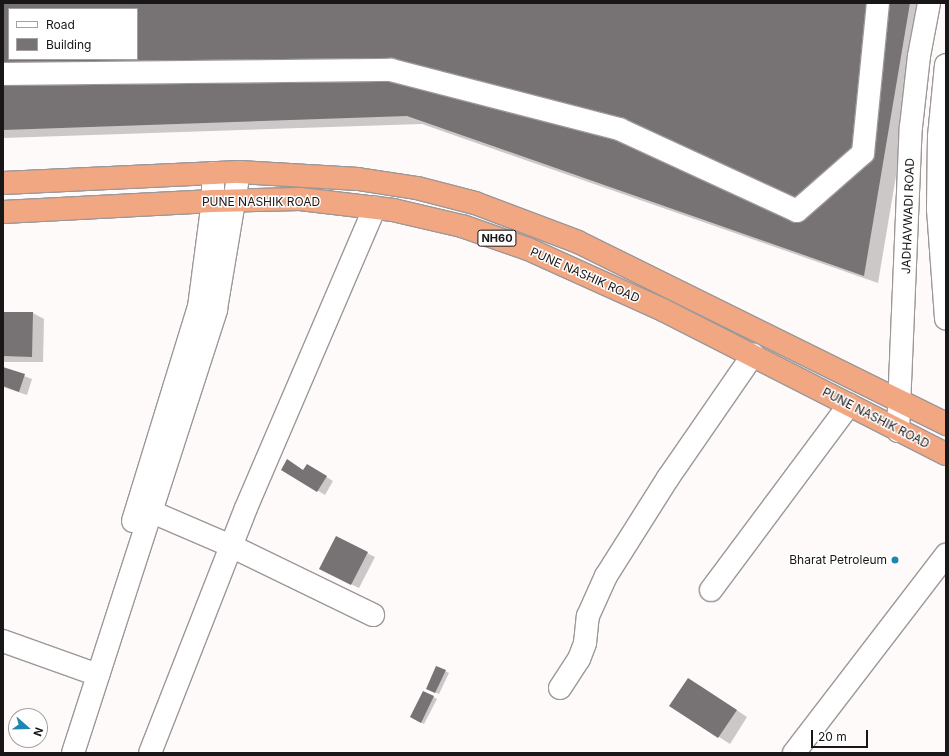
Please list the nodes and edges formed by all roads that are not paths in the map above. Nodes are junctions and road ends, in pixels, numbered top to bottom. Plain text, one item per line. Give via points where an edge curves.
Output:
1 (878, 3) edge
2 (929, 3) edge
3 (946, 65) edge
4 (3, 74) edge
5 (239, 172) junction
6 (213, 174) junction
7 (3, 183) edge
8 (236, 200) junction
9 (213, 201) junction
10 (375, 207) junction
11 (3, 212) edge
12 (946, 319) edge
13 (754, 355) junction
14 (899, 402) junction
15 (849, 405) junction
16 (946, 424) edge
17 (898, 430) junction
18 (946, 454) edge
19 (152, 512) junction
20 (231, 546) junction
21 (946, 554) edge
22 (711, 590) dead end
23 (372, 614) dead end
24 (3, 641) edge
25 (92, 672) junction
26 (560, 688) dead end
27 (802, 749) edge
28 (59, 753) edge
29 (73, 753) edge
30 (150, 753) edge

1 - 4 street via 863,153 797,211 619,129 391,70
2 - 14 street, JADHAVWADI ROAD via 919,56 911,127
3 - 12 street via 939,138 938,210
5 - 6 highway, PUNE NASHIK ROAD / NH60
5 - 8 street
5 - 14 highway, PUNE NASHIK ROAD / NH60 via 358,179 417,188 529,222 578,242 703,302
6 - 7 highway, PUNE NASHIK ROAD / NH60
6 - 9 street
8 - 9 highway, PUNE NASHIK ROAD / NH60
8 - 10 highway, PUNE NASHIK ROAD / NH60 via 300,199
8 - 19 street via 216,309
9 - 11 highway, PUNE NASHIK ROAD / NH60
9 - 25 street via 199,307
10 - 13 highway, PUNE NASHIK ROAD / NH60 via 462,226 528,249
10 - 20 street
13 - 15 highway, PUNE NASHIK ROAD / NH60
13 - 26 street via 668,478 606,576 588,616 585,643 579,659
14 - 16 highway, PUNE NASHIK ROAD / NH60
14 - 17 street, JADHAVWADI ROAD
15 - 17 highway, PUNE NASHIK ROAD / NH60
15 - 22 street
17 - 18 highway, PUNE NASHIK ROAD / NH60
19 - 20 street
19 - 25 street
20 - 23 street
20 - 30 street
21 - 27 street
24 - 25 street
25 - 28 street
25 - 29 street

